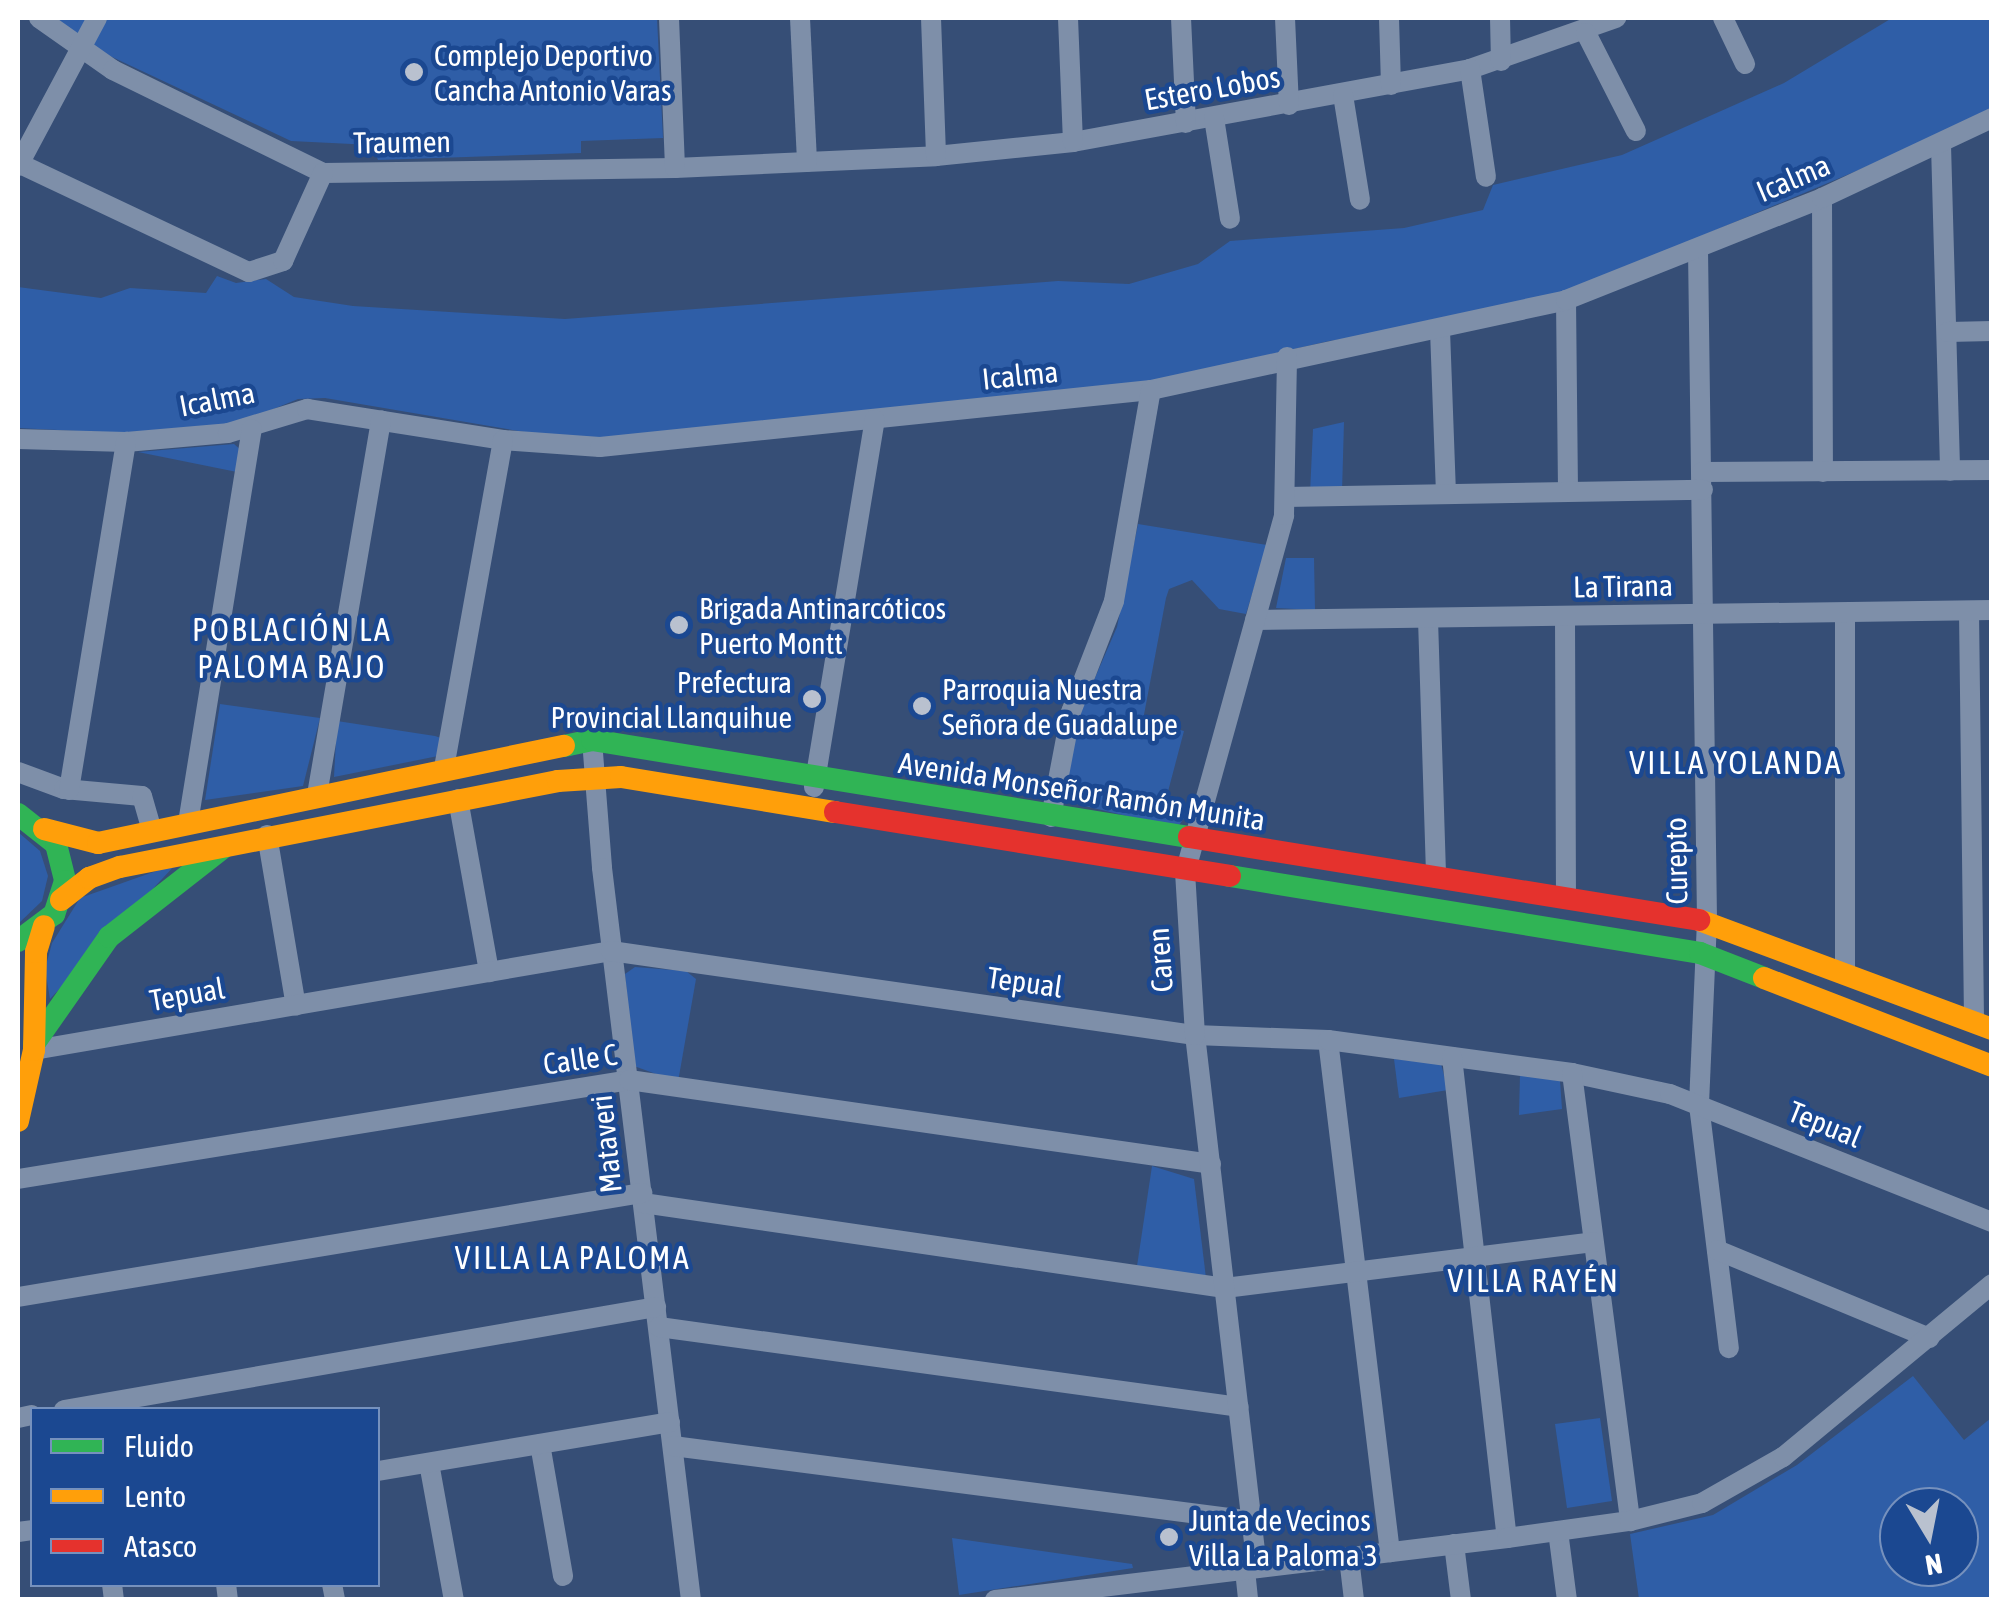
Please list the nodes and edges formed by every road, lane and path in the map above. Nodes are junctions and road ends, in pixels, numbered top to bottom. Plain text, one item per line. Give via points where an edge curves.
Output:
1 (39, 18) edge
2 (96, 18) edge
3 (669, 18) edge
4 (800, 18) edge
5 (931, 18) edge
6 (1068, 18) edge
7 (1181, 18) edge
8 (1285, 18) edge
9 (1389, 18) edge
10 (1500, 18) edge
11 (1724, 18) edge
12 (1611, 19) edge
13 (1586, 33) junction
14 (84, 50) junction
15 (1502, 61) junction
16 (1746, 64) dead end
17 (1470, 69) junction
18 (1391, 86) junction
19 (1342, 95) junction
20 (1290, 104) junction
21 (1214, 118) junction
22 (1992, 118) edge
23 (1186, 123) junction
24 (1636, 131) dead end
25 (1073, 142) junction
26 (1940, 145) junction
27 (936, 156) junction
28 (807, 162) junction
29 (18, 164) edge
30 (676, 168) junction
31 (322, 173) junction
32 (1486, 177) dead end
33 (1822, 198) junction
34 (1360, 200) dead end
35 (1230, 219) dead end
36 (1698, 250) junction
37 (1566, 300) junction
38 (1440, 330) junction
39 (1948, 332) junction
40 (1992, 332) edge
41 (1288, 357) junction
42 (1150, 390) junction
43 (381, 420) junction
44 (875, 420) junction
45 (252, 429) junction
46 (18, 439) edge
47 (504, 440) junction
48 (126, 442) junction
49 (1950, 470) junction
50 (1992, 470) edge
51 (1822, 472) junction
52 (1702, 481) junction
53 (1568, 492) junction
54 (1446, 493) junction
55 (1286, 497) junction
56 (1992, 610) edge
57 (1969, 611) junction
58 (1845, 612) junction
59 (1705, 615) junction
60 (1564, 617) junction
61 (1428, 619) junction
62 (1255, 620) junction
63 (592, 740) junction
64 (444, 768) junction
65 (18, 772) edge
66 (594, 776) junction
67 (816, 777) junction
68 (69, 790) junction
69 (1982, 791) edge
70 (317, 795) junction
71 (458, 800) junction
72 (810, 809) junction
73 (18, 814) edge
74 (1051, 816) junction
75 (188, 823) junction
76 (44, 829) junction
77 (152, 832) junction
78 (267, 835) junction
79 (1982, 838) edge
80 (1193, 840) junction
81 (230, 843) junction
82 (1185, 873) junction
83 (1436, 878) junction
84 (1566, 899) junction
85 (61, 900) junction
86 (1707, 921) junction
87 (44, 926) junction
88 (18, 941) edge
89 (612, 951) junction
90 (1706, 954) junction
91 (489, 972) junction
92 (1845, 973) junction
93 (296, 1006) junction
94 (1983, 1025) edge
95 (1195, 1035) junction
96 (1328, 1040) junction
97 (34, 1047) junction
98 (1452, 1057) junction
99 (1992, 1066) edge
100 (1572, 1073) junction
101 (630, 1080) junction
102 (1699, 1106) junction
103 (18, 1122) edge
104 (1211, 1164) junction
105 (18, 1179) edge
106 (642, 1198) junction
107 (1992, 1222) edge
108 (1594, 1242) junction
109 (1717, 1250) junction
110 (1474, 1257) junction
111 (1356, 1272) junction
112 (1992, 1284) edge
113 (1225, 1288) junction
114 (18, 1297) edge
115 (658, 1317) junction
116 (1929, 1338) junction
117 (1729, 1348) dead end
118 (83, 1407) edge
119 (1239, 1407) junction
120 (670, 1422) junction
121 (540, 1444) junction
122 (673, 1446) junction
123 (430, 1463) junction
124 (380, 1471) edge
125 (1630, 1521) junction
126 (1252, 1522) junction
127 (1558, 1531) junction
128 (1506, 1538) junction
129 (1454, 1544) junction
130 (1390, 1552) junction
131 (1349, 1558) junction
132 (1251, 1569) junction
133 (563, 1576) dead end
134 (454, 1600) edge
135 (691, 1600) edge
136 (995, 1600) edge
137 (1248, 1600) edge
138 (1354, 1600) edge
139 (1460, 1600) edge
140 (1567, 1600) edge

1 - 14 street, Traumen
2 - 14 street
3 - 30 street
4 - 28 street
5 - 27 street
6 - 25 street
7 - 23 street
8 - 20 street
9 - 18 street
10 - 15 street
11 - 16 street
12 - 13 street, Estero Lobos
13 - 15 street, Estero Lobos
13 - 24 street
14 - 29 street
14 - 31 street, Traumen
15 - 17 street, Estero Lobos
17 - 18 street, Estero Lobos
17 - 32 street
18 - 19 street, Estero Lobos
19 - 20 street, Estero Lobos
19 - 34 street
20 - 21 street, Estero Lobos
21 - 23 street, Estero Lobos
21 - 35 street
22 - 26 street, Icalma
23 - 25 street, Estero Lobos
25 - 27 street, Estero Lobos
26 - 33 street, Icalma
26 - 39 street
27 - 28 street, Estero Lobos
28 - 30 street, Traumen
29 - 31 street via 238,269 259,272 283,261
30 - 31 street, Traumen
33 - 36 street, Icalma
33 - 51 street
36 - 37 street, Icalma
36 - 52 street, Curepto
37 - 38 street, Icalma
37 - 53 street
38 - 41 street, Icalma
38 - 54 street
39 - 40 street
39 - 49 street
41 - 42 street, Icalma
41 - 55 street, Caren
42 - 44 street, Icalma
42 - 74 street via 1114,601 1071,712
43 - 45 street, Icalma via 306,409
43 - 47 street, Icalma
43 - 70 street
44 - 47 street, Icalma via 600,447
44 - 67 street
45 - 48 street, Icalma
45 - 75 street
46 - 48 street, Icalma
47 - 64 street
48 - 68 street
49 - 50 street
49 - 51 street
51 - 52 street
52 - 53 street
52 - 59 street, Curepto
53 - 54 street
54 - 55 street
55 - 62 street, Caren
56 - 57 street, La Tirana
57 - 58 street, La Tirana
57 - 69 street
58 - 59 street, La Tirana
58 - 92 street
59 - 60 street, La Tirana
59 - 86 street, Curepto
60 - 61 street, La Tirana
60 - 84 street
61 - 62 street, La Tirana
61 - 83 street
62 - 80 street, Caren
63 - 64 main road, Avenida Monseñor Ramón Munita
63 - 66 street, Mataveri
63 - 67 main road, Avenida Monseñor Ramón Munita
64 - 70 main road, Avenida Monseñor Ramón Munita
65 - 68 street
66 - 71 main road, Avenida Monseñor Ramón Munita
66 - 72 main road, Avenida Monseñor Ramón Munita
66 - 89 street, Mataveri
67 - 72 street
67 - 74 main road, Avenida Monseñor Ramón Munita
68 - 77 street via 142,796
69 - 79 street
70 - 75 main road, Avenida Monseñor Ramón Munita
71 - 78 main road, Avenida Monseñor Ramón Munita
71 - 91 street
72 - 82 main road, Avenida Monseñor Ramón Munita
73 - 76 main road, Avenida Monseñor Ramón Munita
74 - 80 main road, Avenida Monseñor Ramón Munita
75 - 77 main road, Avenida Monseñor Ramón Munita
76 - 77 main road, Avenida Monseñor Ramón Munita via 98,843
76 - 85 main road via 63,862
78 - 81 main road, Avenida Monseñor Ramón Munita
78 - 93 street
79 - 94 street
80 - 82 street, Caren
80 - 83 main road, Avenida Monseñor Ramón Munita
81 - 85 main road, Avenida Monseñor Ramón Munita via 107,870
81 - 97 main road, Avenida Monseñor Ramón Munita via 117,929
82 - 90 main road, Avenida Monseñor Ramón Munita
82 - 95 street, Caren
83 - 84 main road, Avenida Monseñor Ramón Munita
84 - 86 main road, Avenida Monseñor Ramón Munita
85 - 87 main road
86 - 90 street, Curepto
86 - 92 main road, Avenida Monseñor Ramón Munita
87 - 88 main road
87 - 97 main road via 36,952
89 - 91 street, Tepual
89 - 95 street, Tepual
89 - 101 street, Mataveri
90 - 99 main road, Avenida Monseñor Ramón Munita
90 - 102 street, Curepto
91 - 93 street, Tepual
92 - 94 main road, Avenida Monseñor Ramón Munita
93 - 97 street, Tepual
95 - 96 street, Tepual
95 - 104 street, Caren
96 - 98 street, Tepual
96 - 111 street
97 - 103 main road
98 - 100 street, Tepual
98 - 110 street
100 - 102 street, Tepual
100 - 108 street
101 - 104 street, Calle C
101 - 105 street, Calle C
101 - 106 street, Mataveri
102 - 107 street, Tepual
102 - 109 street, Curepto
104 - 113 street, Caren
106 - 113 street
106 - 114 street
106 - 115 street, Mataveri
108 - 110 street
108 - 125 street
109 - 116 street
109 - 117 street, Curepto
110 - 111 street
110 - 128 street
111 - 113 street
111 - 130 street
112 - 116 street
113 - 119 street, Caren
115 - 118 street
115 - 119 street
115 - 120 street, Mataveri
116 - 125 street via 1745,1481 1702,1503
119 - 126 street, Caren
120 - 121 street
120 - 122 street, Mataveri
121 - 123 street
121 - 133 street
122 - 126 street
122 - 135 street, Mataveri
123 - 124 street
123 - 134 street
125 - 127 street
126 - 132 street, Caren
127 - 128 street
127 - 140 street
128 - 129 street
129 - 130 street
129 - 139 street
130 - 131 street
131 - 132 street
131 - 138 street
132 - 136 street
132 - 137 street, Caren

